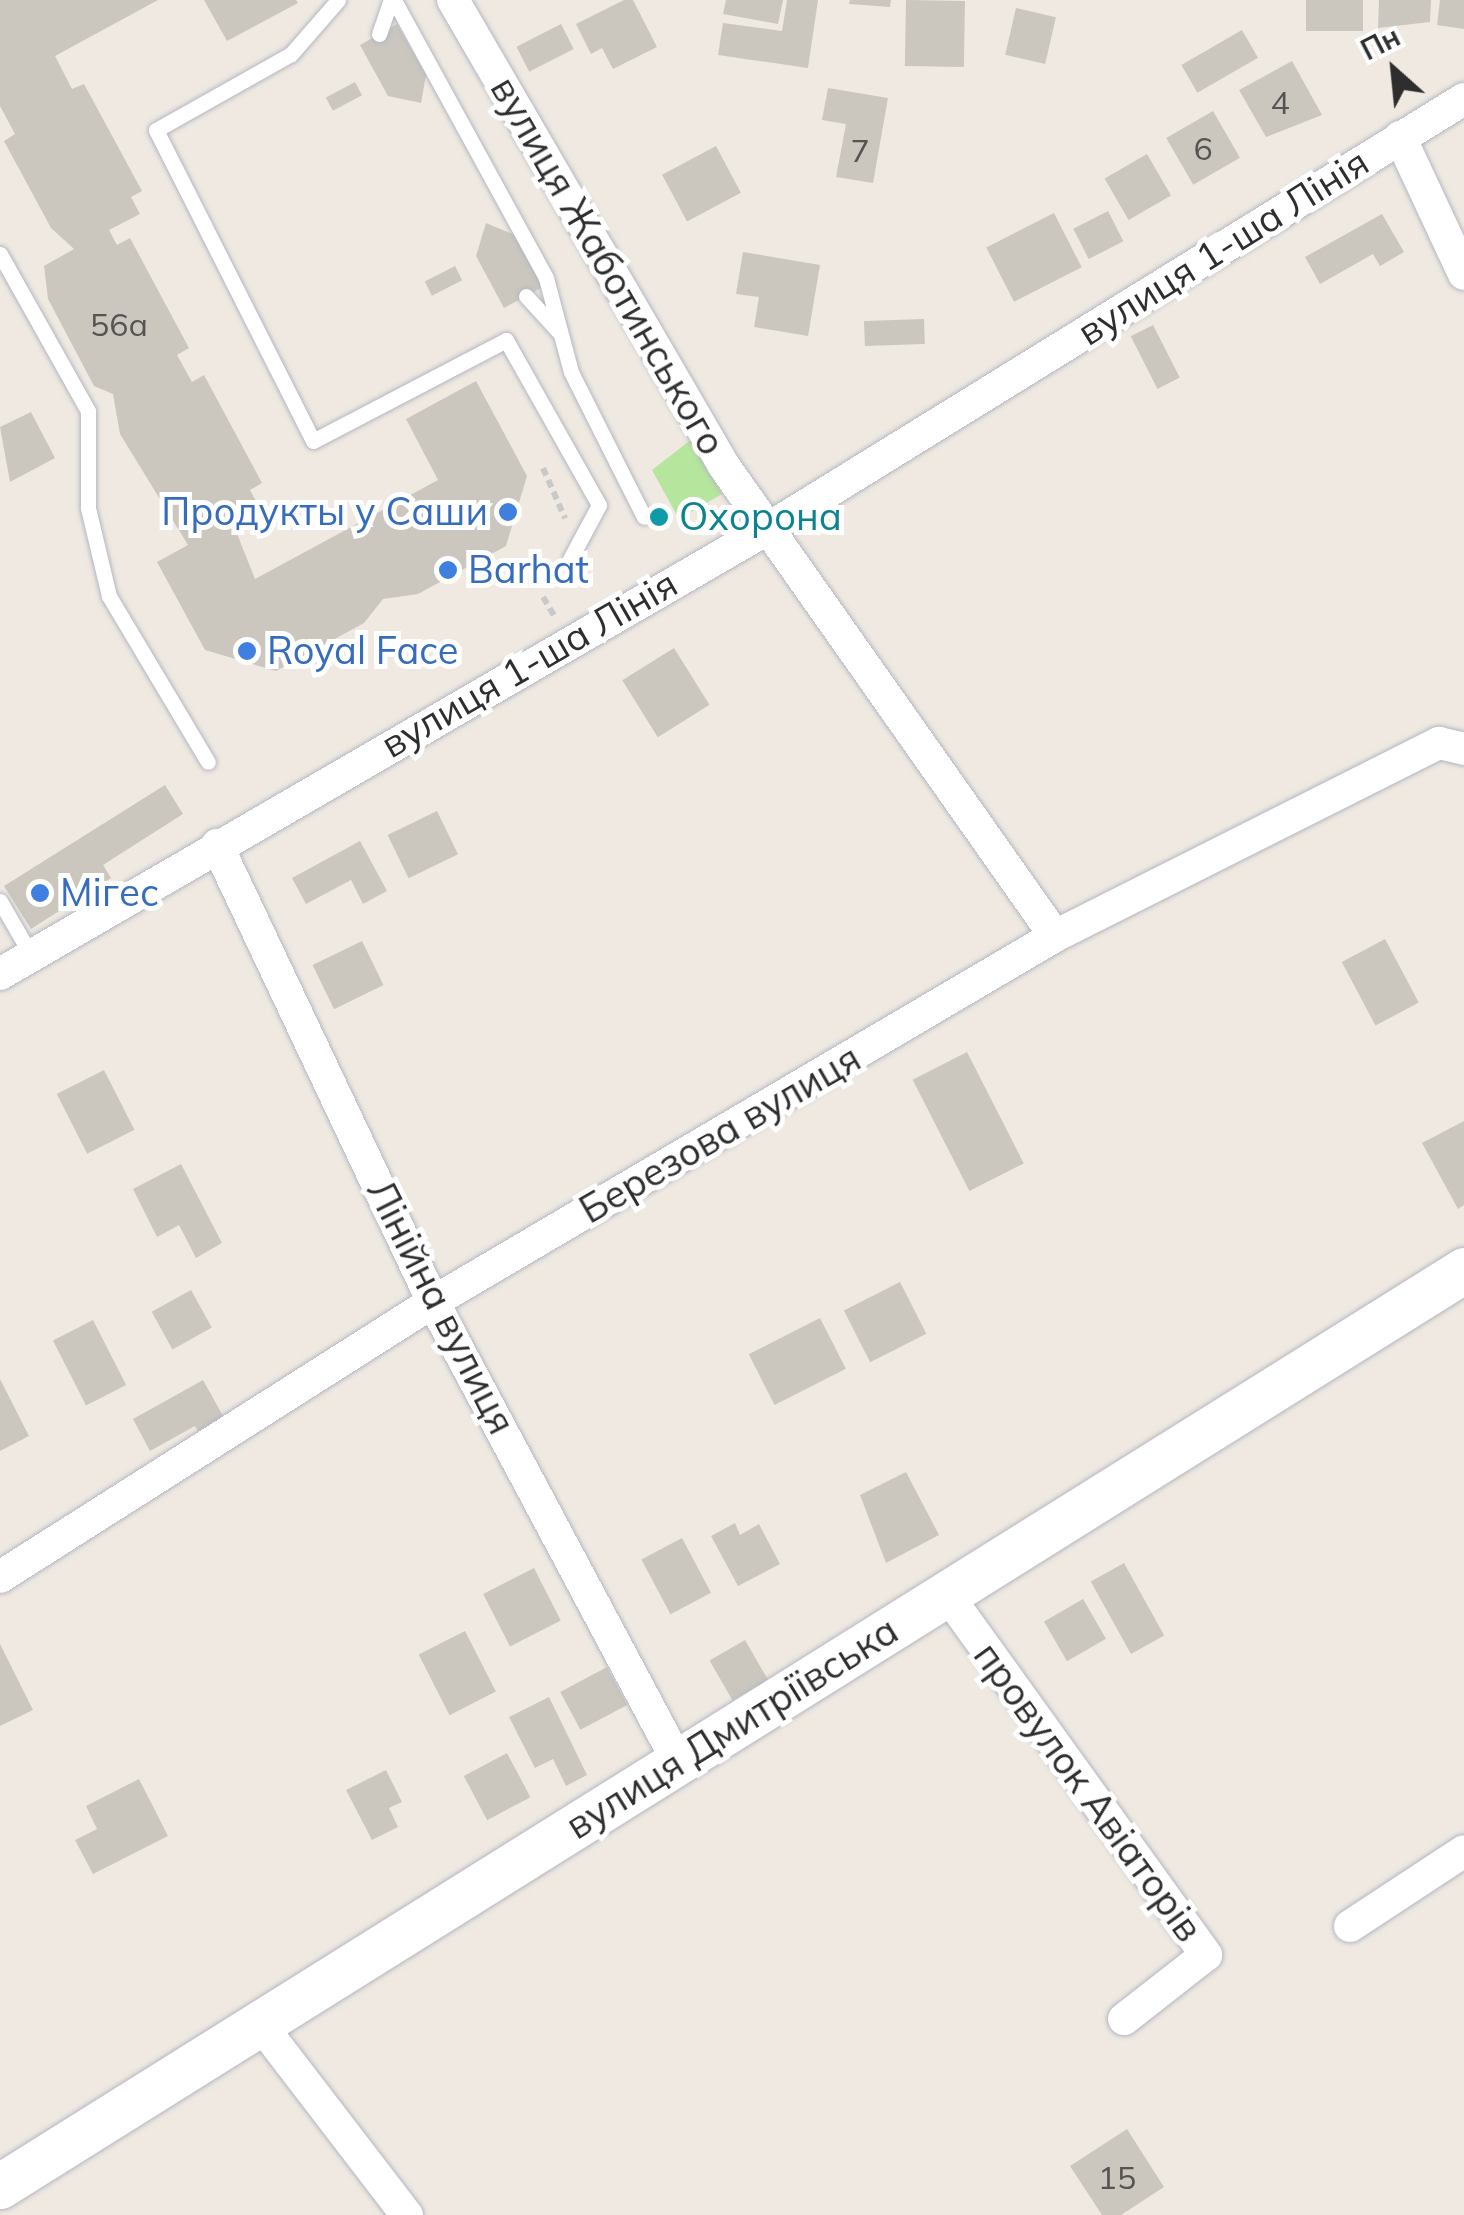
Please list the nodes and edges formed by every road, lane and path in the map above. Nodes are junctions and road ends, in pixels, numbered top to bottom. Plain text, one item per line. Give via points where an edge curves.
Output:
1 (338, 0) edge
2 (392, 0) edge
3 (453, 0) edge
4 (379, 34) dead end
5 (1464, 99) edge
6 (1400, 137) junction
7 (0, 254) edge
8 (1464, 274) edge
9 (526, 296) dead end
10 (561, 335) junction
11 (543, 468) dead end
12 (563, 503) dead end
13 (644, 517) dead end
14 (774, 524) junction
15 (570, 558) dead end
16 (1464, 749) edge
17 (208, 762) dead end
18 (217, 845) junction
19 (0, 902) edge
20 (1055, 936) junction
21 (30, 954) junction
22 (0, 974) edge
23 (1464, 1270) edge
24 (434, 1302) junction
25 (0, 1577) edge
26 (946, 1593) junction
27 (678, 1762) junction
28 (1464, 1852) edge
29 (1350, 1926) dead end
30 (1124, 2019) dead end
31 (261, 2025) junction
32 (0, 2186) edge
33 (407, 2215) edge

1 - 15 lane via 291,54 156,130 313,441 506,340 599,506
2 - 4 lane
2 - 10 lane via 546,278
3 - 14 street, вулиця Жаботинського via 724,466
5 - 6 street, вулиця 1-ша Лінія
6 - 8 street
6 - 14 street, вулиця 1-ша Лінія
7 - 17 lane via 88,411 88,508 108,596
9 - 10 lane
10 - 13 lane
11 - 12 path
14 - 18 street, вулиця 1-ша Лінія
14 - 20 street, вулиця Жаботинського
16 - 20 street, Березова вулиця via 1439,742
18 - 21 street, вулиця 1-ша Лінія
18 - 24 street, Лінійна вулиця
19 - 21 lane
20 - 24 street, Березова вулиця
21 - 22 street, вулиця 1-ша Лінія
23 - 26 main road, вулиця Дмитріївська
24 - 25 street, Березова вулиця
24 - 27 street, Лінійна вулиця
26 - 27 main road, вулиця Дмитріївська
26 - 30 street, провулок Авіаторів via 1206,1956
27 - 31 main road, вулиця Дмитріївська
28 - 29 street
31 - 32 main road, вулиця Дмитріївська
31 - 33 street

